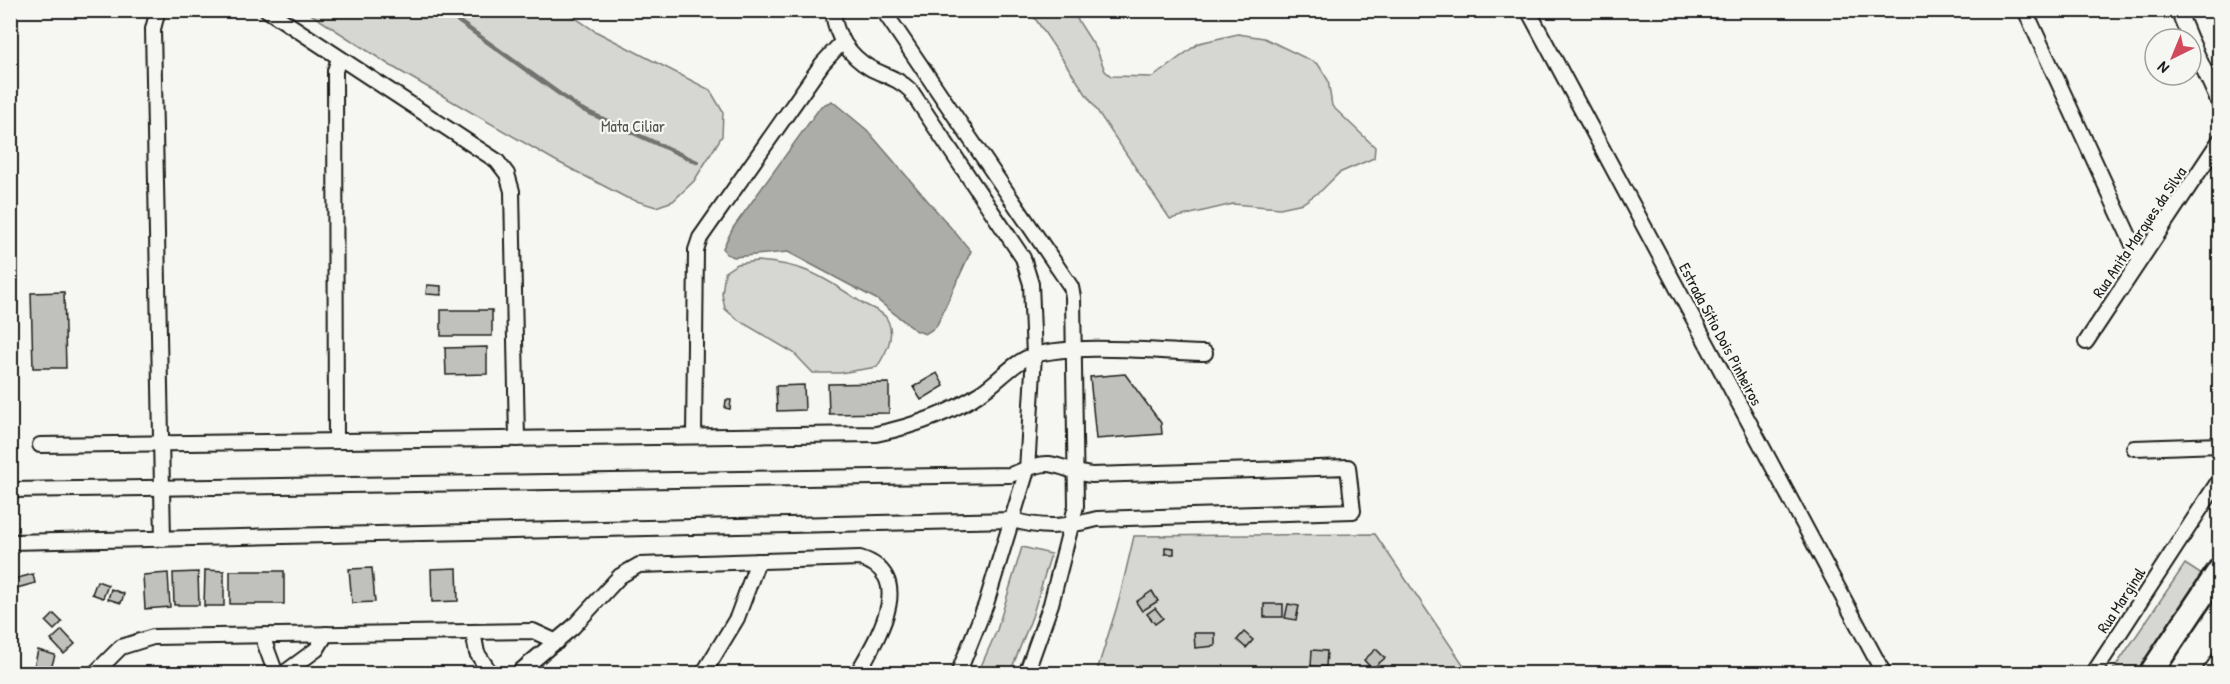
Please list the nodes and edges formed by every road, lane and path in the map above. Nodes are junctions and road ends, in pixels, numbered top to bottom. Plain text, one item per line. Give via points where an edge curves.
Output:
1 (158, 10) edge
2 (267, 10) edge
3 (834, 10) edge
4 (883, 10) edge
5 (1528, 10) edge
6 (2025, 10) edge
7 (2178, 10) edge
8 (2185, 27) edge
9 (843, 41) junction
10 (339, 58) junction
11 (2203, 67) edge
12 (2220, 105) edge
13 (2220, 140) edge
14 (2140, 260) junction
15 (2086, 342) dead end
16 (1073, 350) junction
17 (1205, 354) dead end
18 (1034, 355) junction
19 (694, 436) junction
20 (516, 439) junction
21 (336, 441) junction
22 (162, 444) junction
23 (40, 445) dead end
24 (2220, 445) edge
25 (2134, 448) dead end
26 (1027, 470) junction
27 (1075, 473) junction
28 (2220, 479) edge
29 (162, 487) junction
30 (10, 490) edge
31 (1013, 520) junction
32 (1073, 525) junction
33 (163, 539) junction
34 (10, 542) edge
35 (758, 561) junction
36 (2220, 569) edge
37 (473, 632) junction
38 (326, 634) junction
39 (265, 635) junction
40 (557, 642) junction
41 (2220, 658) edge
42 (94, 674) edge
43 (276, 674) edge
44 (283, 674) edge
45 (491, 674) edge
46 (516, 674) edge
47 (703, 674) edge
48 (857, 674) edge
49 (958, 674) edge
50 (1026, 674) edge
51 (1884, 674) edge
52 (2093, 674) edge
53 (2150, 674) edge
54 (2210, 674) edge

1 - 22 street via 153,29
2 - 10 street
3 - 9 street via 834,21
4 - 16 street via 1071,287
5 - 51 street, Estrada Sítio Dois Pinheiros
6 - 14 street
7 - 8 street
9 - 18 street via 864,64 894,77 911,91 1023,258 1031,284
9 - 19 street via 822,64 700,238 696,250
10 - 20 street via 497,161 507,174 512,191
10 - 21 street via 335,71
11 - 12 street
13 - 14 street, Rua Anita Marques da Silva
14 - 15 street, Rua Anita Marques da Silva
16 - 17 street
16 - 18 street
16 - 27 street
18 - 19 street via 968,401 895,430 876,434
18 - 26 street
19 - 20 street
20 - 21 street
21 - 22 street
22 - 23 street
22 - 29 street
24 - 25 street
26 - 27 street via 1049,464
26 - 29 street via 1010,475
26 - 31 street
27 - 32 street
27 - 32 street via 1348,467 1353,511 1097,519
28 - 52 street, Rua Marginal
29 - 30 street
29 - 33 street
31 - 32 street via 1042,527
31 - 33 street
31 - 49 street
32 - 50 street
33 - 34 street
35 - 40 street via 639,565 610,584
35 - 47 street via 737,618
35 - 48 street via 860,558 878,566 890,586 891,600
36 - 53 main road
37 - 38 street
37 - 40 street via 533,631
37 - 45 street via 477,653
38 - 39 street
38 - 44 street via 317,649
39 - 42 street via 141,639 113,653
39 - 43 street
40 - 46 street
41 - 54 street

